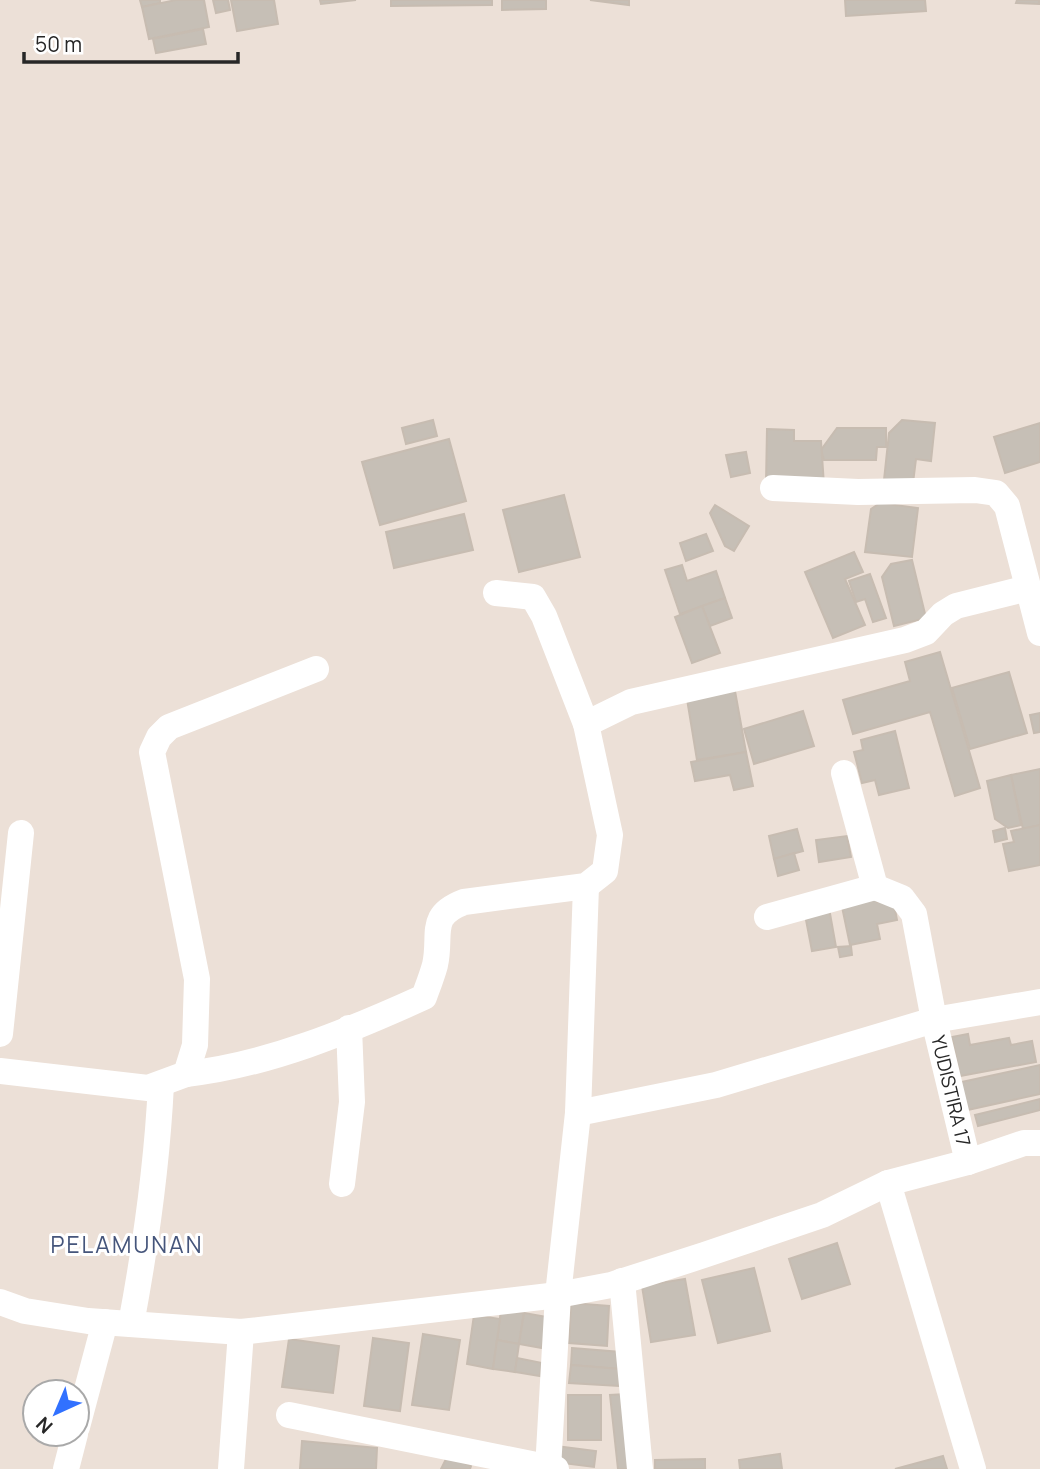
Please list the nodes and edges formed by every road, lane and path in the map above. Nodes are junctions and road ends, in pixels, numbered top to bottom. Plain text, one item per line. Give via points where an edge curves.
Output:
1 (773, 488) dead end
2 (1029, 538) edge
3 (1028, 588) junction
4 (496, 593) dead end
5 (1040, 633) edge
6 (316, 669) dead end
7 (586, 724) junction
8 (844, 773) dead end
9 (22, 833) dead end
10 (586, 886) junction
11 (875, 887) junction
12 (767, 917) dead end
13 (1040, 1002) edge
14 (934, 1020) junction
15 (349, 1028) junction
16 (0, 1034) edge
17 (0, 1071) edge
18 (186, 1074) junction
19 (160, 1084) junction
20 (578, 1113) junction
21 (1040, 1143) edge
22 (968, 1162) junction
23 (888, 1183) junction
24 (342, 1184) dead end
25 (622, 1281) junction
26 (558, 1295) junction
27 (0, 1303) edge
28 (104, 1322) junction
29 (131, 1324) junction
30 (240, 1332) junction
31 (90, 1378) edge
32 (289, 1415) dead end
33 (71, 1448) edge
34 (66, 1469) edge
35 (232, 1469) edge
36 (551, 1469) edge
37 (640, 1469) edge
38 (973, 1469) edge

1 - 2 street via 996,493
2 - 3 street
3 - 5 street
3 - 7 street via 956,606 926,632 905,640 631,702
4 - 7 street via 533,597
6 - 18 street via 169,727 152,752 197,979 195,1045
7 - 10 street via 610,835 606,871
8 - 11 street
9 - 16 street
10 - 15 street via 448,908 438,922 435,964 424,997
10 - 20 street
11 - 12 street
11 - 14 street, YUDISTIRA 17 via 902,898 914,914
13 - 14 street
14 - 20 street via 716,1085
14 - 22 street, YUDISTIRA 17
15 - 18 street via 229,1069
15 - 24 street via 352,1102
17 - 19 street via 148,1088
18 - 19 street
19 - 29 street via 149,1233
20 - 26 street
21 - 22 street via 1024,1143
22 - 23 street
23 - 25 street via 822,1215
23 - 38 street
25 - 26 street
25 - 37 street
26 - 30 street
26 - 36 street
27 - 28 street
28 - 29 street
28 - 31 street
29 - 30 street
30 - 35 street
32 - 36 street
33 - 34 street

